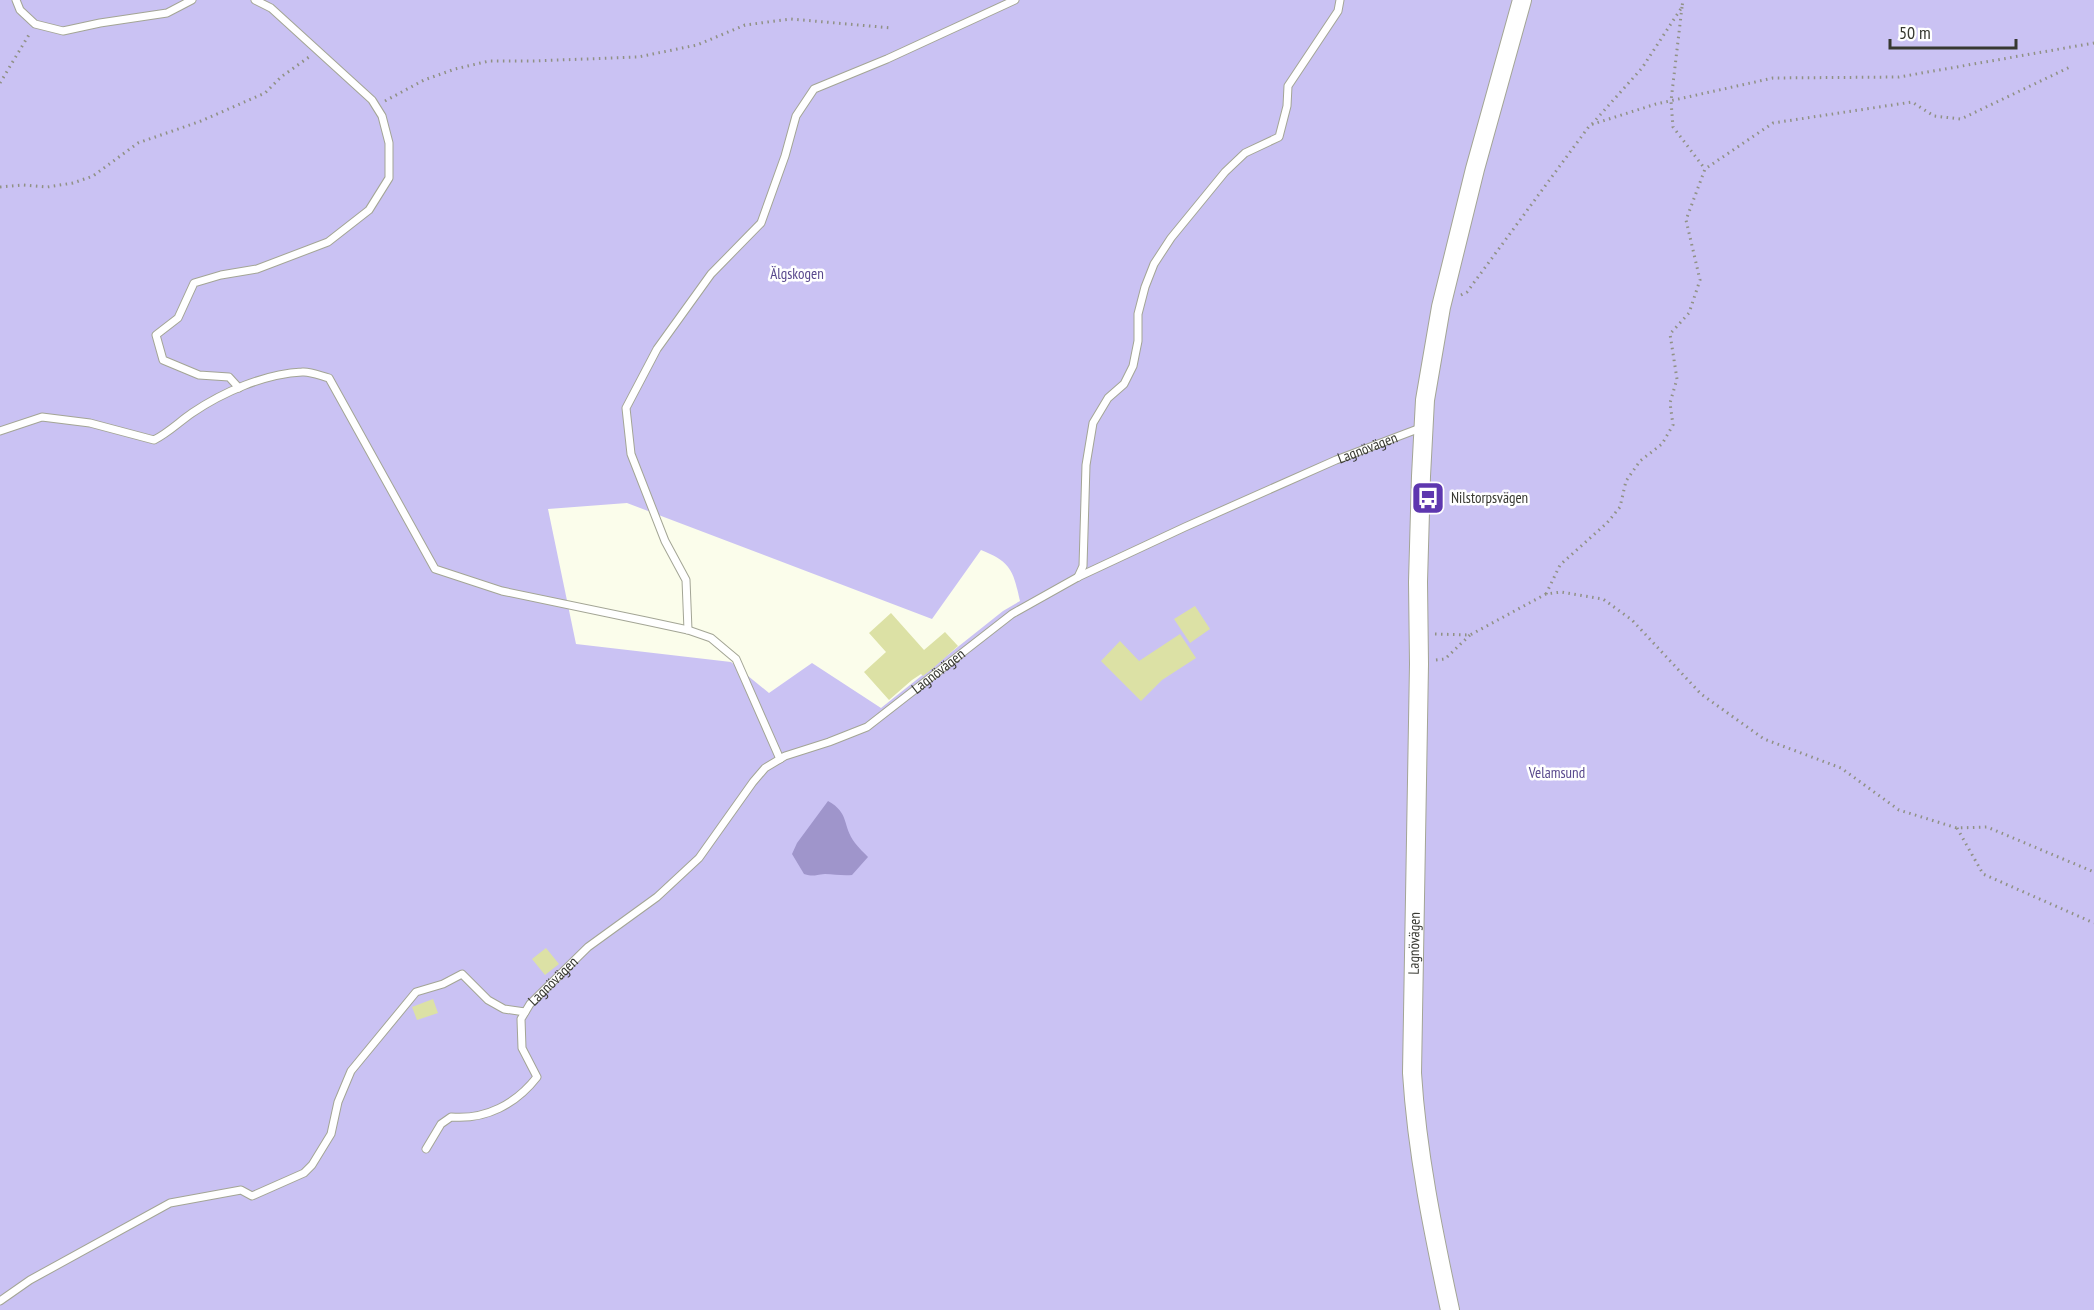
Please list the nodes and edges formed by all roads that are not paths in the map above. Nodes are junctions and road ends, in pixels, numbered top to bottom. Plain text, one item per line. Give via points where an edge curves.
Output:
1 (16, 0) edge
2 (192, 0) edge
3 (255, 0) edge
4 (1015, 0) edge
5 (1340, 0) edge
6 (1522, 0) edge
7 (238, 388) junction
8 (1423, 427) junction
9 (0, 431) edge
10 (1078, 577) junction
11 (688, 630) junction
12 (780, 759) junction
13 (525, 1012) junction
14 (426, 1149) dead end
15 (0, 1301) edge
16 (1450, 1310) edge

1 - 2 lane via 20,10 35,24 63,31 167,13
3 - 7 lane via 271,8 376,106 389,143 389,178 369,210 328,242 257,269 194,283 178,318 156,335 163,360 199,375 229,377
4 - 11 lane via 814,89 796,116 761,223 711,274 657,349 626,408 631,454 665,541 686,580
5 - 10 lane via 1338,11 1288,86 1279,137 1245,153 1225,172 1154,264 1138,314 1133,366 1093,423 1086,465 1083,567
6 - 8 street, Lagnövägen via 1441,307
7 - 9 lane via 154,440 90,423 42,417
7 - 11 lane via 304,372 329,378 435,569 502,591
8 - 10 lane, Lagnövägen via 1336,460
8 - 16 street, Lagnövägen via 1412,1072 1423,1172
10 - 12 lane, Lagnövägen via 1012,614 867,727
11 - 12 lane via 711,638 736,658
12 - 13 lane, Lagnövägen via 753,782 699,858 657,897 588,947
13 - 14 lane via 521,1019 522,1048 537,1077 514,1101 490,1113 452,1117 441,1124
13 - 15 lane via 504,1009 488,1000 462,974 416,992 351,1071 338,1102 331,1134 304,1173 252,1196 240,1190 170,1203 30,1280

